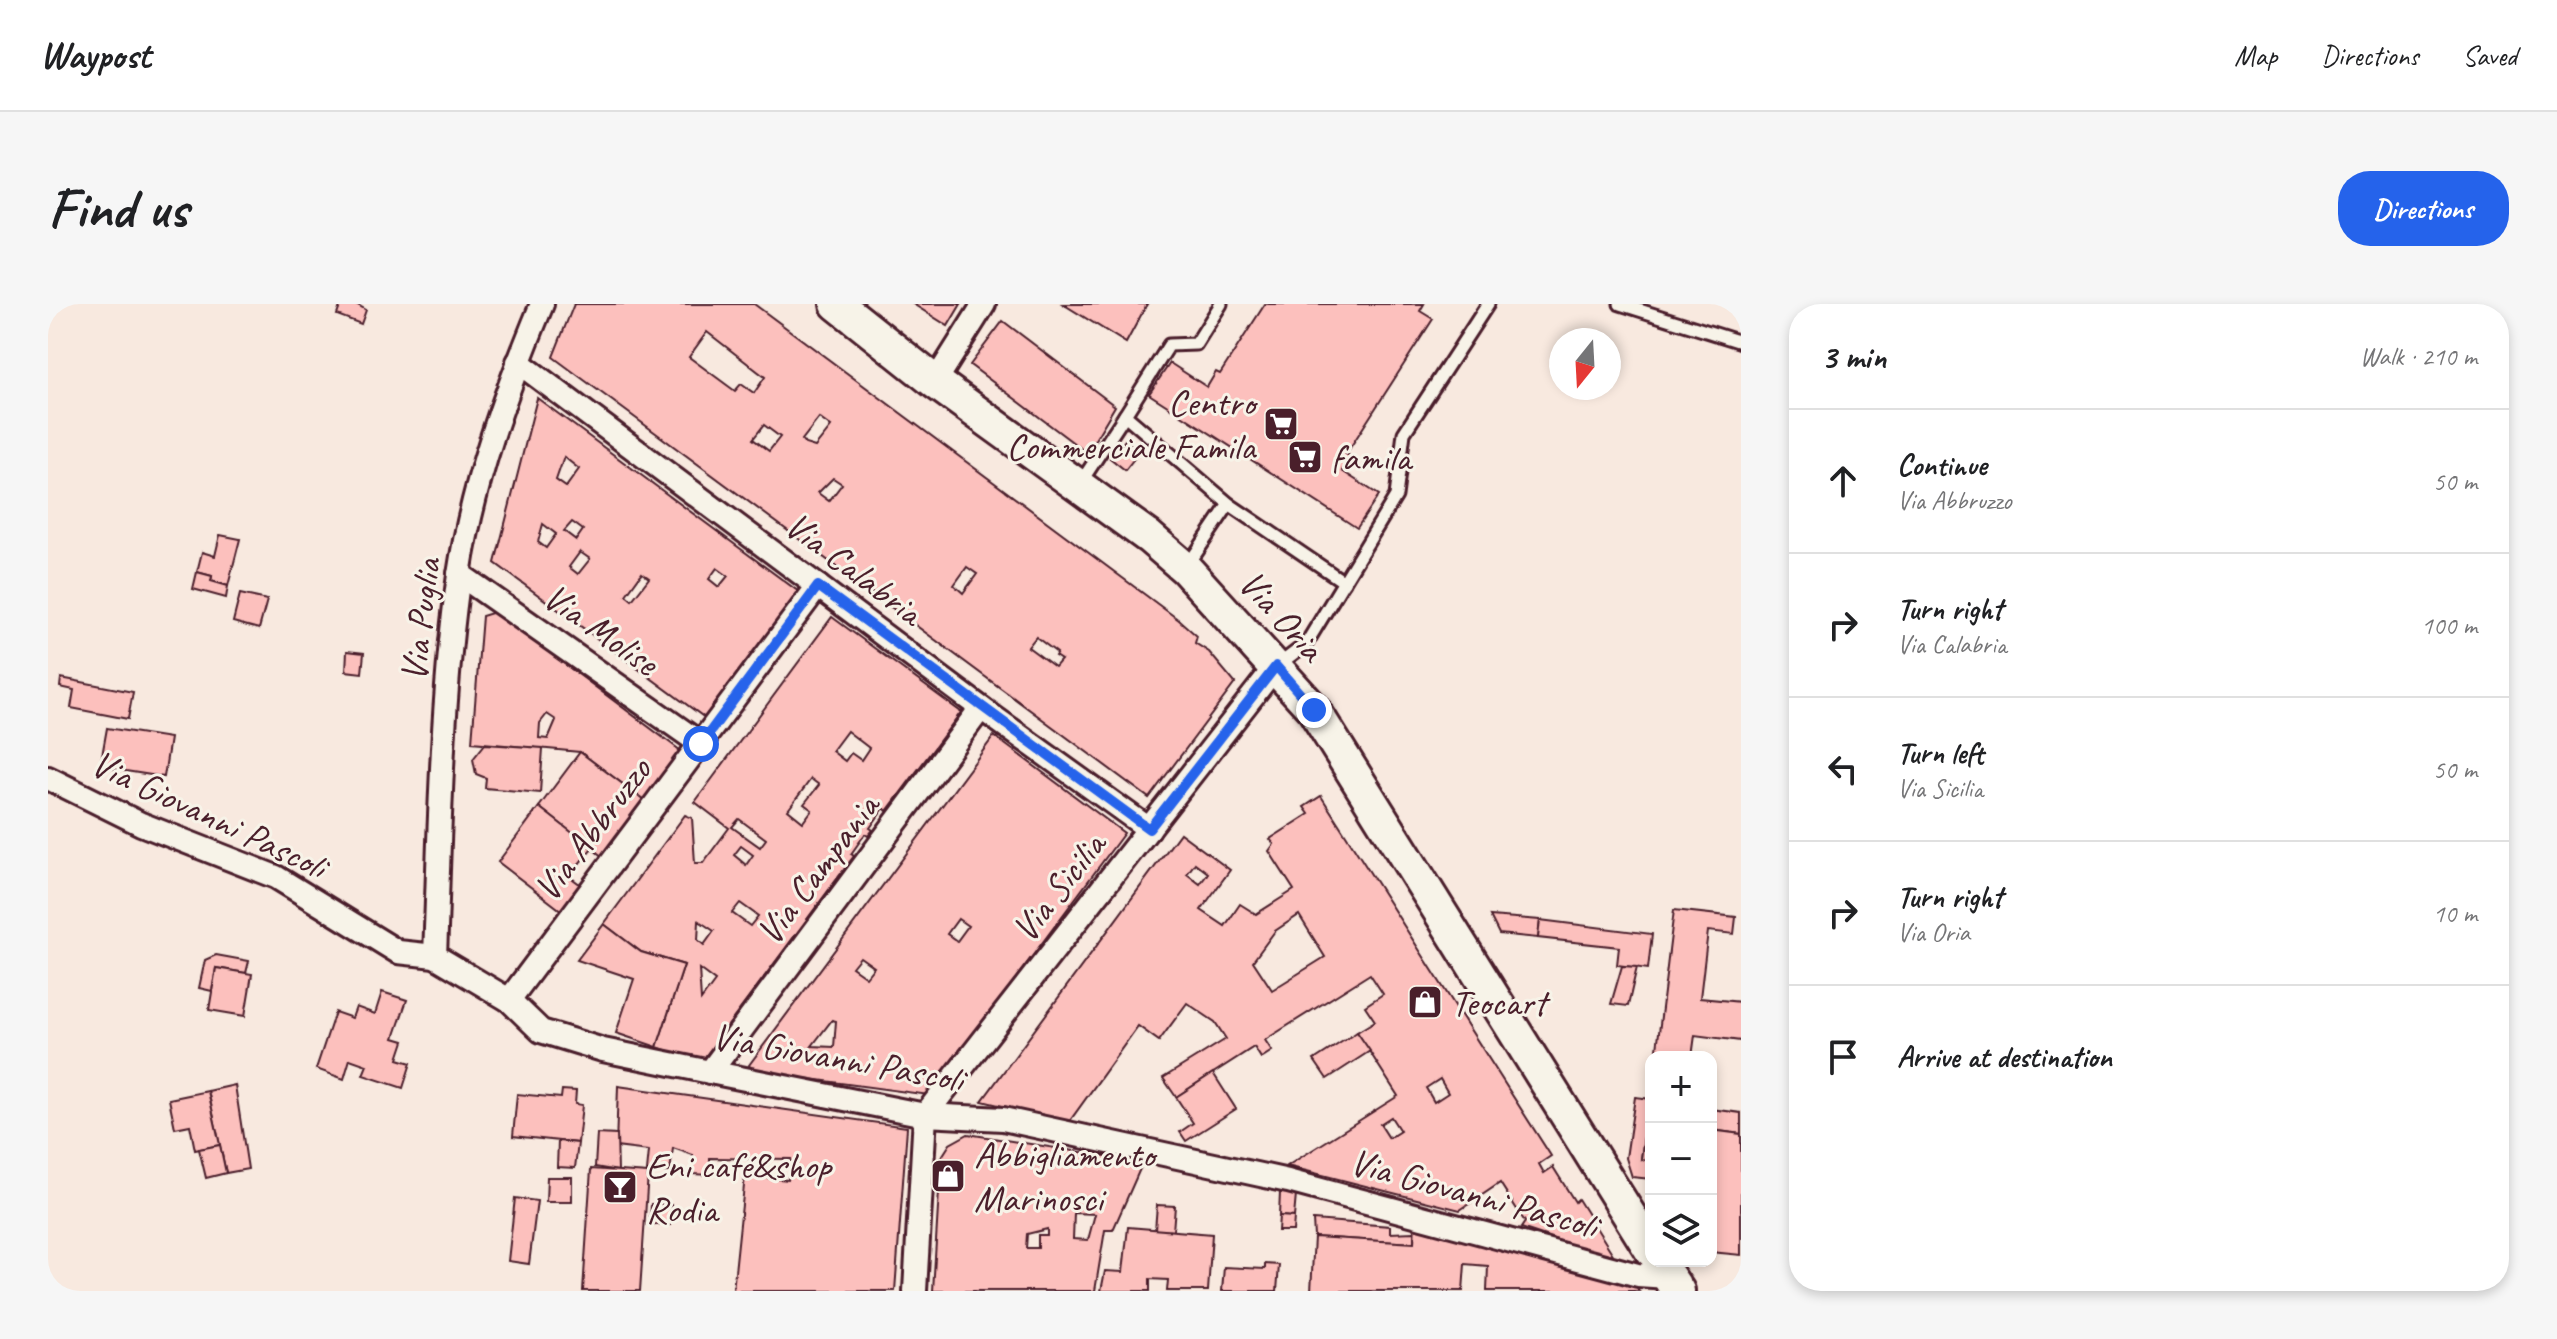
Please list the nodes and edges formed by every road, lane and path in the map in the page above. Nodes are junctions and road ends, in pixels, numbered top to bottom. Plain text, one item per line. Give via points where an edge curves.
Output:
1 (542, 304) edge
2 (837, 304) edge
3 (984, 304) edge
4 (1221, 304) edge
5 (1488, 304) edge
6 (1620, 304) edge
7 (1741, 342) edge
8 (518, 362) junction
9 (935, 382) junction
10 (1125, 415) junction
11 (1078, 486) junction
12 (1229, 504) junction
13 (1186, 569) junction
14 (459, 574) junction
15 (1344, 582) junction
16 (818, 586) junction
17 (1276, 666) junction
18 (981, 708) junction
19 (701, 744) junction
20 (48, 778) edge
21 (1149, 829) junction
22 (435, 956) junction
23 (509, 1000) junction
24 (710, 1072) junction
25 (925, 1115) junction
26 (1645, 1240) edge
27 (1668, 1276) edge
28 (915, 1291) edge

1 - 8 street, Via Puglia
2 - 9 main road, Via Oria
3 - 9 street
4 - 10 lane via 1196,344 1169,345
5 - 15 lane via 1404,433 1396,496
6 - 7 lane
8 - 14 street, Via Puglia via 495,421
8 - 16 street, Via Calabria
9 - 11 main road, Via Oria
10 - 11 lane
10 - 12 lane
11 - 13 main road, Via Oria
12 - 13 lane
12 - 15 lane
13 - 17 main road, Via Oria
14 - 19 street, Via Molise
14 - 22 street, Via Puglia via 444,725
15 - 17 lane via 1306,644
16 - 18 street, Via Calabria
16 - 19 street, Via Abbruzzo
17 - 21 street, Via Sicilia
17 - 26 main road, Via Oria via 1314,710
18 - 21 street, Via Calabria
18 - 24 street, Via Campania
19 - 23 street, Via Abbruzzo
20 - 22 street, Via Giovanni Pascoli via 128,818 276,877 398,952
21 - 25 street, Via Sicilia
22 - 23 street, Via Giovanni Pascoli
23 - 24 street, Via Giovanni Pascoli via 541,1031
24 - 25 street, Via Giovanni Pascoli
25 - 27 street, Via Giovanni Pascoli via 1003,1119 1288,1181 1638,1275
25 - 28 street

